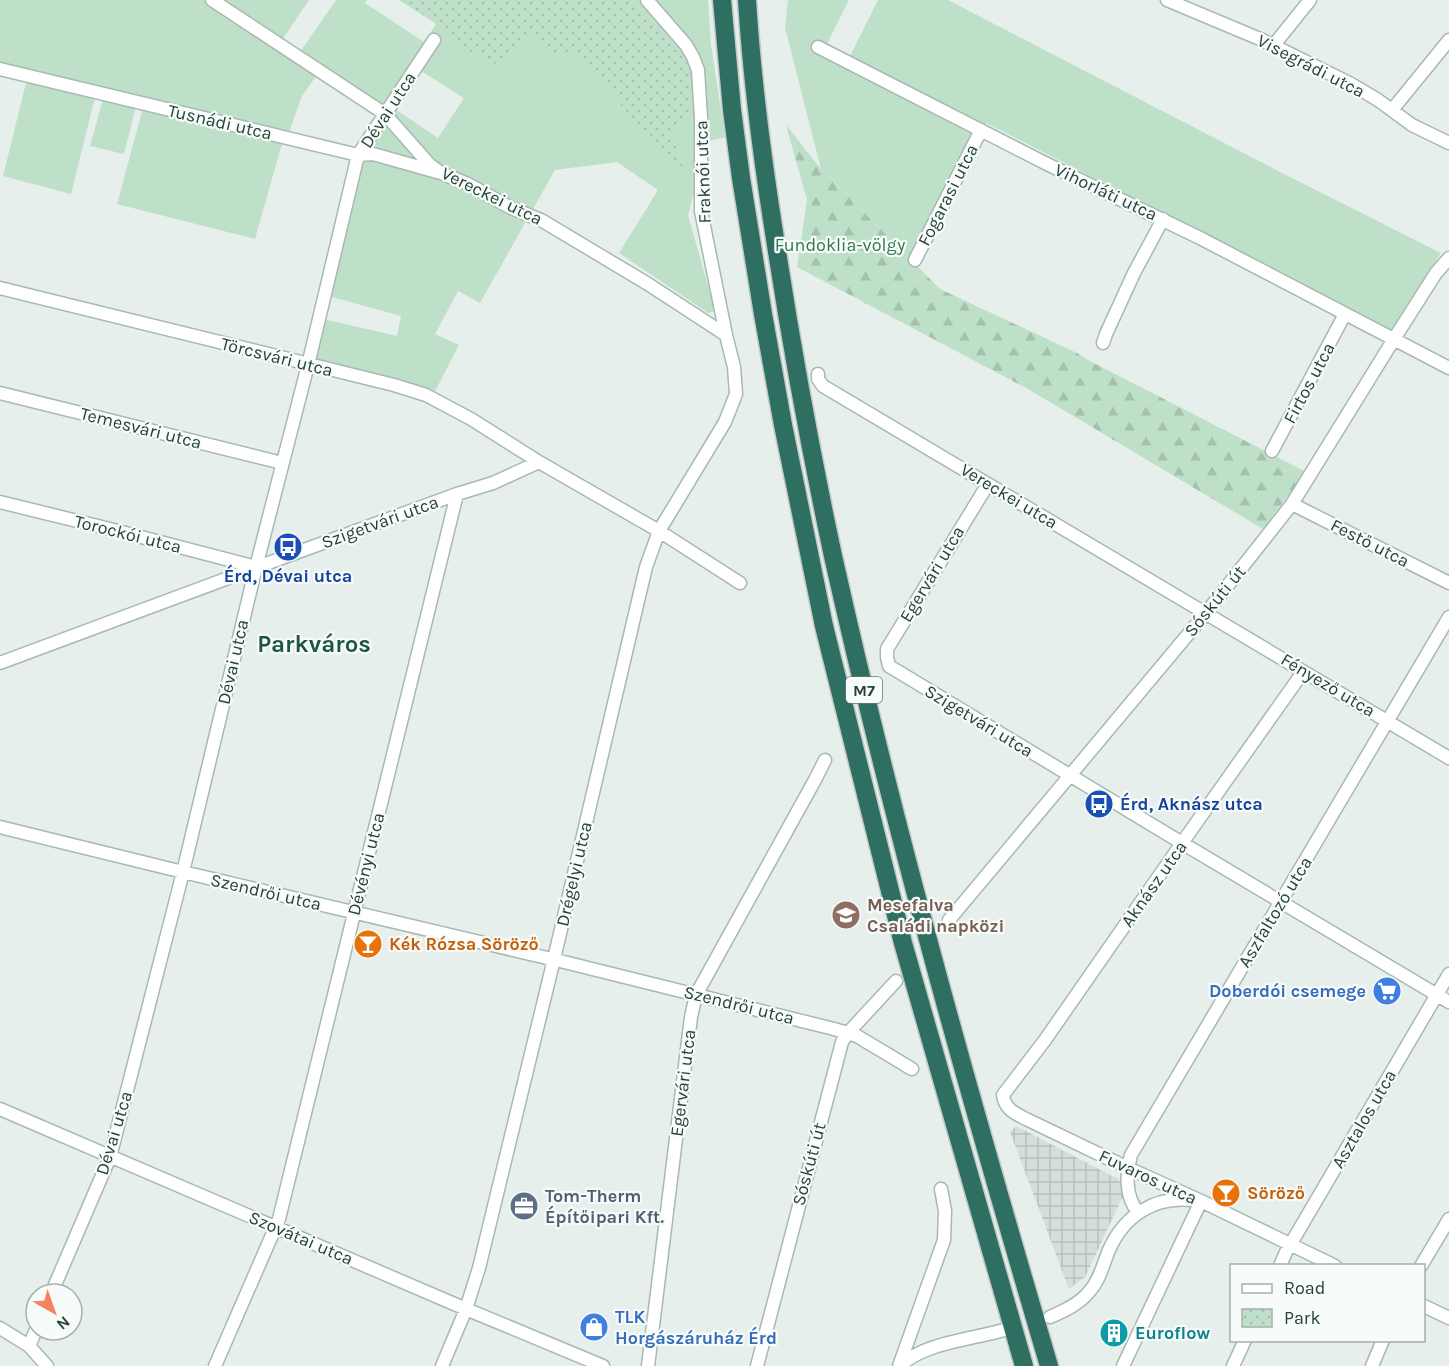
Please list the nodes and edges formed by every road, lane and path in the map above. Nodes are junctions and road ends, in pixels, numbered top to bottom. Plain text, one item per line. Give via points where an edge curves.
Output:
1 (213, 0) edge
2 (647, 0) edge
3 (722, 0) edge
4 (747, 0) edge
5 (1167, 0) edge
6 (1310, 0) edge
7 (434, 40) dead end
8 (1449, 40) edge
9 (1273, 45) junction
10 (818, 47) dead end
11 (0, 69) edge
12 (1392, 110) junction
13 (385, 114) junction
14 (981, 130) junction
15 (1449, 143) edge
16 (358, 155) junction
17 (441, 173) junction
18 (1163, 219) junction
19 (1449, 258) edge
20 (915, 260) dead end
21 (0, 288) edge
22 (1345, 314) junction
23 (726, 335) junction
24 (1394, 339) junction
25 (1103, 343) dead end
26 (308, 365) junction
27 (1449, 368) edge
28 (818, 374) dead end
29 (0, 393) edge
30 (736, 394) joint
31 (1272, 451) dead end
32 (539, 462) junction
33 (282, 463) junction
34 (988, 484) junction
35 (457, 494) junction
36 (0, 502) edge
37 (1292, 504) junction
38 (659, 531) junction
39 (256, 567) junction
40 (740, 583) dead end
41 (1449, 583) edge
42 (1206, 613) junction
43 (1449, 617) edge
44 (0, 663) edge
45 (890, 666) joint
46 (1304, 672) junction
47 (1388, 721) junction
48 (1449, 758) edge
49 (825, 760) dead end
50 (1069, 776) junction
51 (0, 827) edge
52 (1182, 843) junction
53 (183, 872) junction
54 (1281, 902) junction
55 (357, 913) junction
56 (949, 920) dead end
57 (554, 959) junction
58 (1449, 974) edge
59 (896, 981) dead end
60 (696, 994) junction
61 (1436, 995) junction
62 (1449, 1002) edge
63 (847, 1034) junction
64 (912, 1069) dead end
65 (1003, 1095) joint
66 (0, 1109) edge
67 (110, 1156) junction
68 (1128, 1168) junction
69 (941, 1189) dead end
70 (1201, 1201) junction
71 (1138, 1212) junction
72 (1449, 1219) edge
73 (276, 1227) junction
74 (1290, 1245) junction
75 (1281, 1264) edge
76 (1331, 1264) edge
77 (1422, 1264) edge
78 (56, 1282) edge
79 (1425, 1306) edge
80 (466, 1309) junction
81 (1050, 1317) dead end
82 (1449, 1318) edge
83 (0, 1328) edge
84 (1004, 1330) dead end
85 (34, 1342) edge
86 (1245, 1342) edge
87 (1383, 1342) edge
88 (33, 1349) junction
89 (32, 1366) edge
90 (47, 1366) edge
91 (215, 1366) edge
92 (442, 1366) edge
93 (603, 1366) edge
94 (648, 1366) edge
95 (757, 1366) edge
96 (899, 1366) edge
97 (1024, 1366) edge
98 (1049, 1366) edge
99 (1123, 1366) edge
100 (1233, 1366) edge
101 (1372, 1366) edge

1 - 13 street, Vereckei utca
2 - 23 street, Fraknói utca via 686,45 698,70 701,211
3 - 97 highway, M7 via 741,178 783,424 824,626 903,943
4 - 98 highway, M7 via 767,187 823,510 917,903
5 - 9 street, Visegrádi utca
6 - 9 street
7 - 13 street, Dévai utca
8 - 12 street
9 - 12 street, Visegrádi utca via 1351,84
10 - 14 street, Vihorláti utca
11 - 16 street, Tusnádi utca
12 - 15 street, Visegrádi utca
13 - 16 street, Dévai utca
13 - 17 street, Vereckei utca
14 - 18 street, Vihorláti utca
14 - 20 street, Fogarasi utca
16 - 17 street, Tusnádi utca via 373,154
16 - 26 street, Dévai utca
17 - 23 street, Vereckei utca via 541,220
18 - 22 street, Vihorláti utca
18 - 25 street
19 - 24 street, Sóskúti út
21 - 26 street, Törcsvári utca
22 - 24 street, Vihorláti utca
22 - 31 street, Firtos utca
23 - 30 street, Fraknói utca
24 - 27 street, Vihorláti utca
24 - 37 street, Sóskúti út
26 - 32 street, Törcsvári utca via 426,395 471,418
26 - 33 street, Dévai utca
28 - 34 street, Vereckei utca via 823,386
29 - 33 street, Temesvári utca
30 - 38 street, Drégelyi utca via 725,422
32 - 35 street, Szigetvári utca
32 - 38 street
33 - 39 street, Dévai utca
34 - 42 street, Vereckei utca
34 - 45 street, Egervári utca via 887,649
35 - 39 street, Szigetvári utca
35 - 55 street, Dévényi utca
36 - 39 street, Torockói utca
37 - 41 street, Festő utca
37 - 42 street, Sóskúti út
38 - 40 street
38 - 57 street, Drégelyi utca via 646,567
39 - 44 street, Szigetvári utca
39 - 53 street, Dévai utca
42 - 46 street, Fényező utca
42 - 50 street, Sóskúti út
43 - 47 street, Aszfaltozó utca
45 - 50 street, Szigetvári utca
46 - 47 street, Fényező utca
46 - 52 street, Aknász utca
47 - 48 street, Fényező utca
47 - 54 street, Aszfaltozó utca
49 - 60 street, Egervári utca
50 - 52 street, Szigetvári utca
50 - 56 street, Sóskúti út
51 - 53 street, Szendrői utca
52 - 54 street, Szigetvári utca
52 - 65 street, Aknász utca
53 - 55 street, Szendrői utca
53 - 67 street, Dévai utca
54 - 61 street, Szigetvári utca
54 - 68 street, Aszfaltozó utca via 1131,1155
55 - 57 street, Szendrői utca
55 - 73 street, Dévényi utca
57 - 60 street, Szendrői utca
57 - 80 street, Drégelyi utca
58 - 61 street, Asztalos utca
59 - 63 street, Sóskúti út
60 - 63 street, Szendrői utca
60 - 94 street, Egervári utca
61 - 62 street, Szigetvári utca
61 - 74 street, Asztalos utca
63 - 64 street
63 - 95 street, Sóskúti út via 836,1062
65 - 68 street, Fuvaros utca via 1009,1110
66 - 67 street, Szovátai utca
67 - 73 street, Szovátai utca
67 - 78 street, Dévai utca
68 - 70 street, Fuvaros utca
68 - 71 street, Aszfaltozó utca via 1132,1206
69 - 96 street via 944,1240
70 - 71 street via 1166,1201
70 - 74 street, Fuvaros utca
70 - 99 street
71 - 81 street via 1116,1238 1089,1293
72 - 77 street
73 - 80 street, Szovátai utca
73 - 91 street, Dévényi utca
74 - 75 street, Asztalos utca
74 - 76 street, Fuvaros utca
79 - 82 street
80 - 92 street, Drégelyi utca
80 - 93 street, Szovátai utca
83 - 88 street
84 - 96 street via 923,1351
85 - 88 street
86 - 100 street
87 - 101 street
88 - 89 street
88 - 90 street

